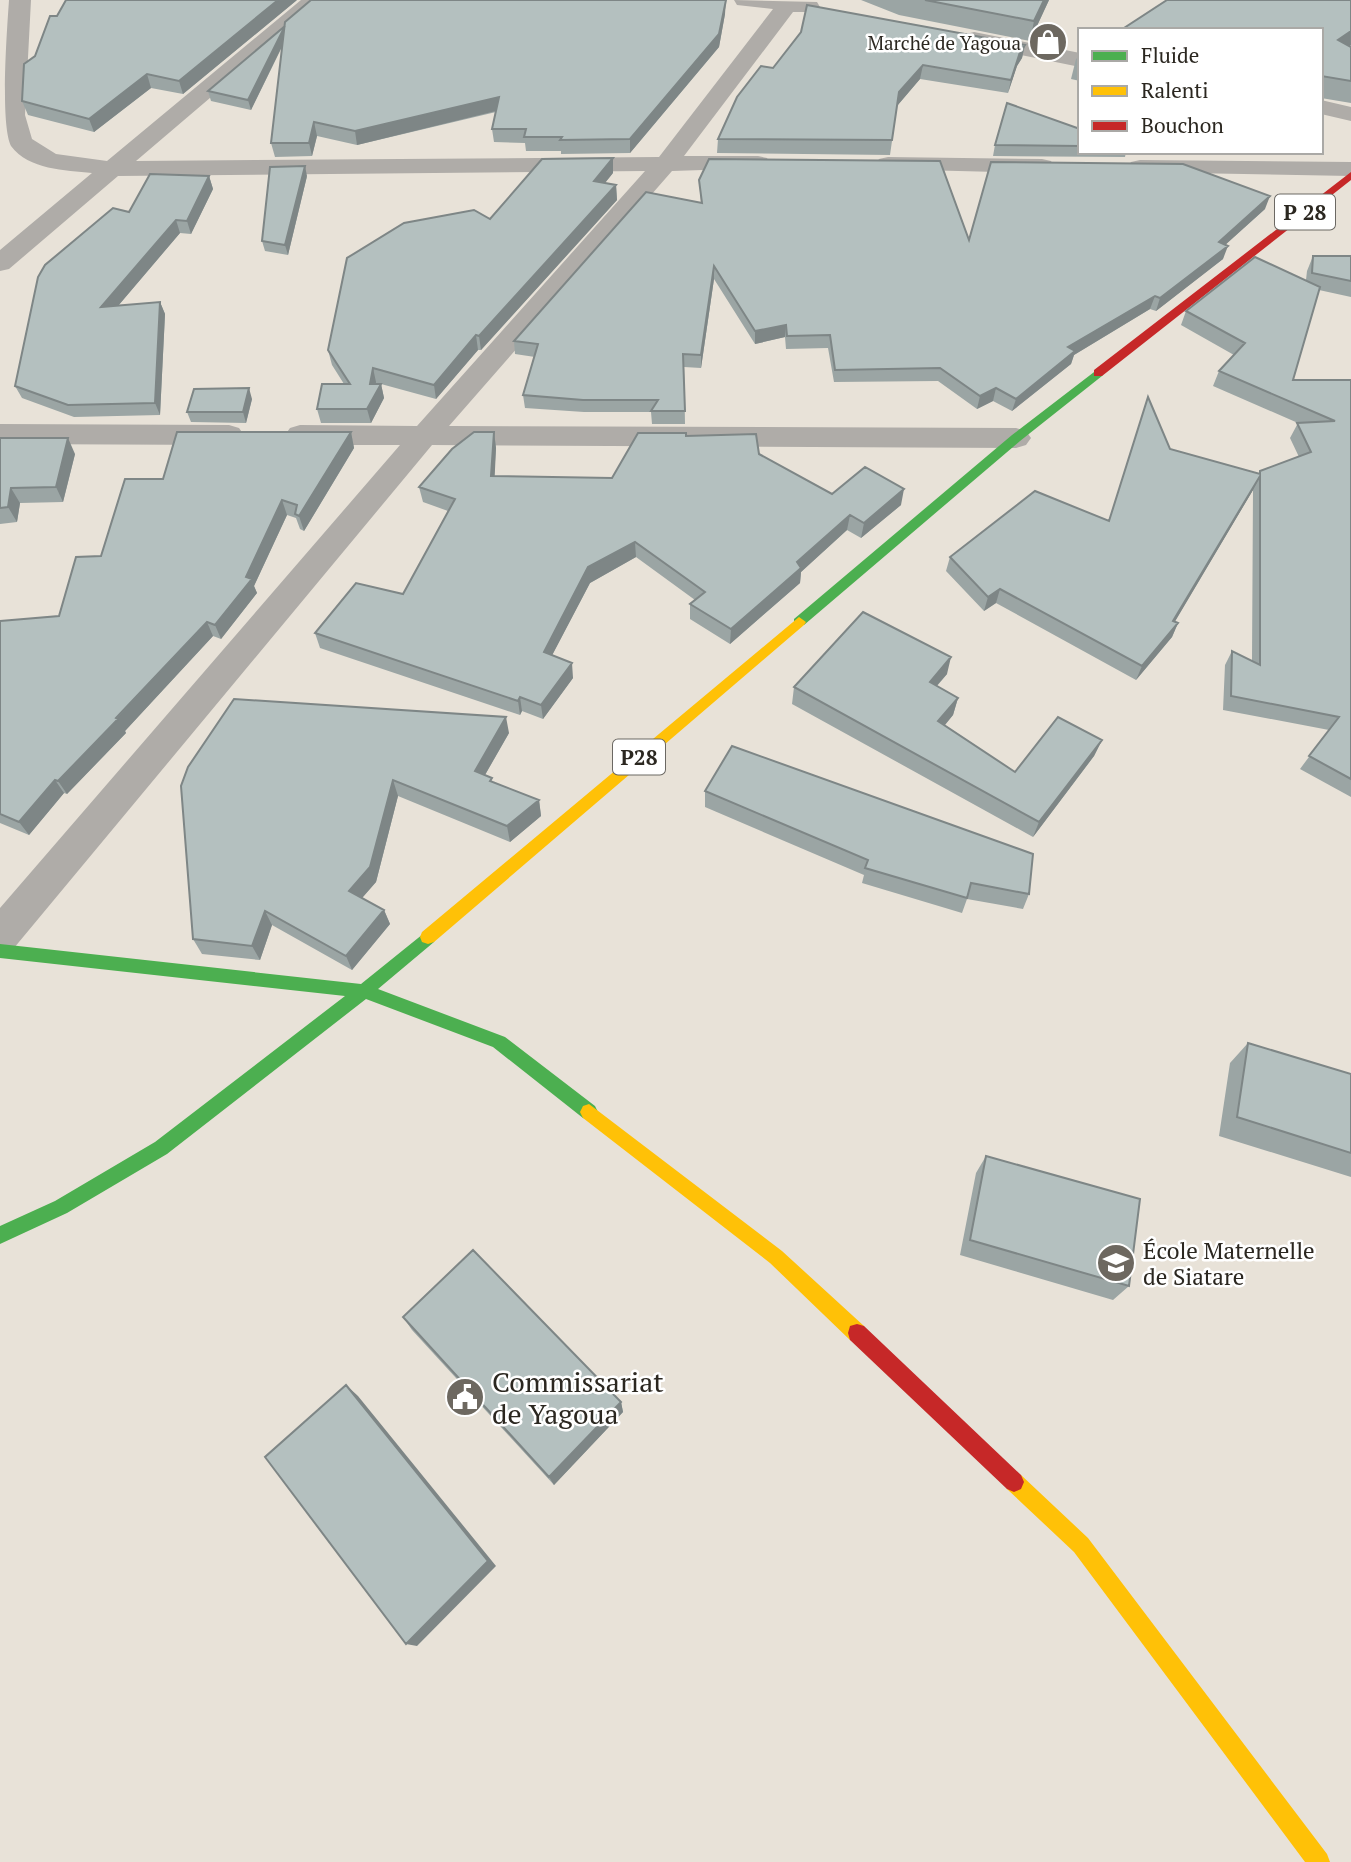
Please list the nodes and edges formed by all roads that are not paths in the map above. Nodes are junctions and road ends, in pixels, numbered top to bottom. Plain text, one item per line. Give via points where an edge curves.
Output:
1 (20, 0) edge
2 (314, 0) edge
3 (745, 0) edge
4 (789, 3) junction
5 (829, 10) edge
6 (948, 34) edge
7 (1078, 60) edge
8 (1323, 107) edge
9 (1351, 114) edge
10 (667, 162) junction
11 (778, 163) edge
12 (862, 164) edge
13 (1072, 166) edge
14 (1114, 166) edge
15 (115, 169) junction
16 (1351, 169) edge
17 (1351, 176) edge
18 (1258, 249) joint
19 (0, 263) edge
20 (0, 434) edge
21 (424, 436) junction
22 (1016, 438) junction
23 (0, 936) edge
24 (0, 951) edge
25 (364, 991) junction
26 (0, 1235) edge
27 (1319, 1862) edge

1 - 15 street via 13,115 21,143 50,161
2 - 15 street
3 - 4 street
4 - 5 street
4 - 10 street
6 - 7 street
8 - 9 street
10 - 11 street
10 - 15 street
10 - 21 street
12 - 13 street
14 - 16 street
15 - 19 street
17 - 18 main road, P 28
18 - 22 main road, P28
20 - 21 street
21 - 22 street
21 - 23 street
22 - 25 main road, P28
24 - 25 main road
25 - 26 main road, P28 via 161,1148 61,1207
25 - 27 main road via 499,1042 776,1257 1081,1545

